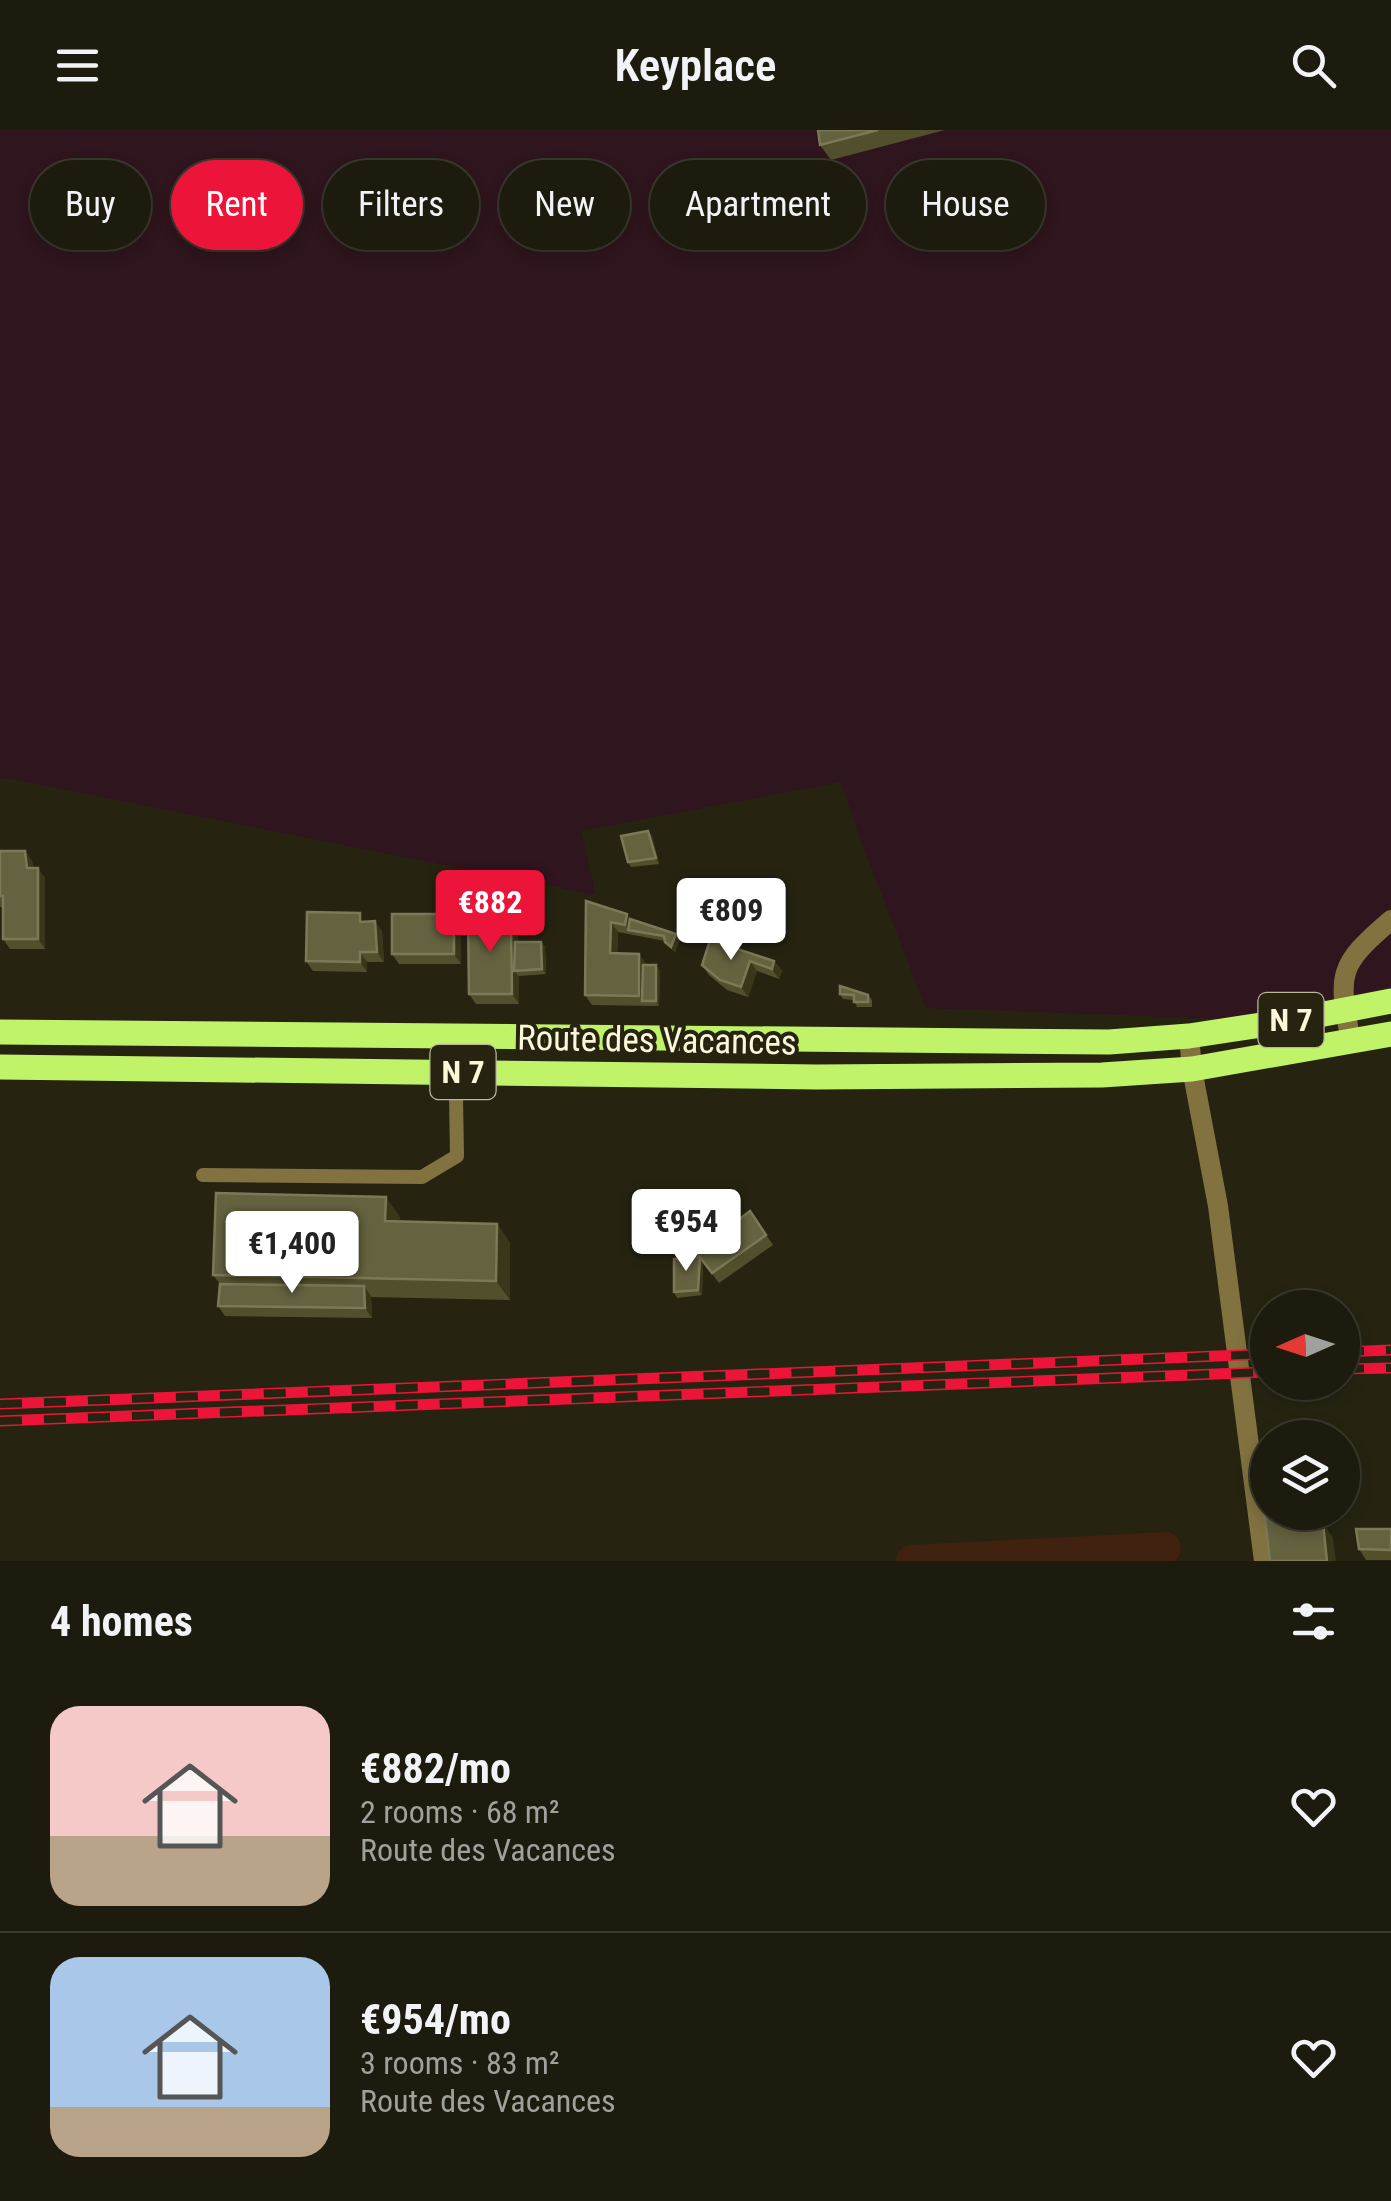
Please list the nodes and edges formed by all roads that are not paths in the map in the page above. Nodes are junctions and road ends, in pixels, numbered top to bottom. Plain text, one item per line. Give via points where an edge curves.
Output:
1 (1391, 920) edge
2 (1391, 1000) edge
3 (1345, 1010) junction
4 (0, 1032) edge
5 (1391, 1034) edge
6 (455, 1036) junction
7 (1189, 1036) junction
8 (1352, 1042) junction
9 (0, 1068) edge
10 (1192, 1069) junction
11 (456, 1072) junction
12 (202, 1174) dead end
13 (1264, 1561) edge

1 - 3 street via 1343,973
2 - 3 main road, N 7
3 - 7 main road, N 7
3 - 8 street
4 - 6 main road, Route des Vacances / N 7
5 - 8 main road, N 7
6 - 7 main road, Route des Vacances / N 7 via 1109,1042
6 - 11 lane
7 - 10 street
8 - 10 main road, N 7
9 - 11 main road, Route des Vacances / N 7
10 - 11 main road, Route des Vacances / N 7 via 926,1077
10 - 13 street via 1218,1206
11 - 12 lane via 458,1156 422,1178

